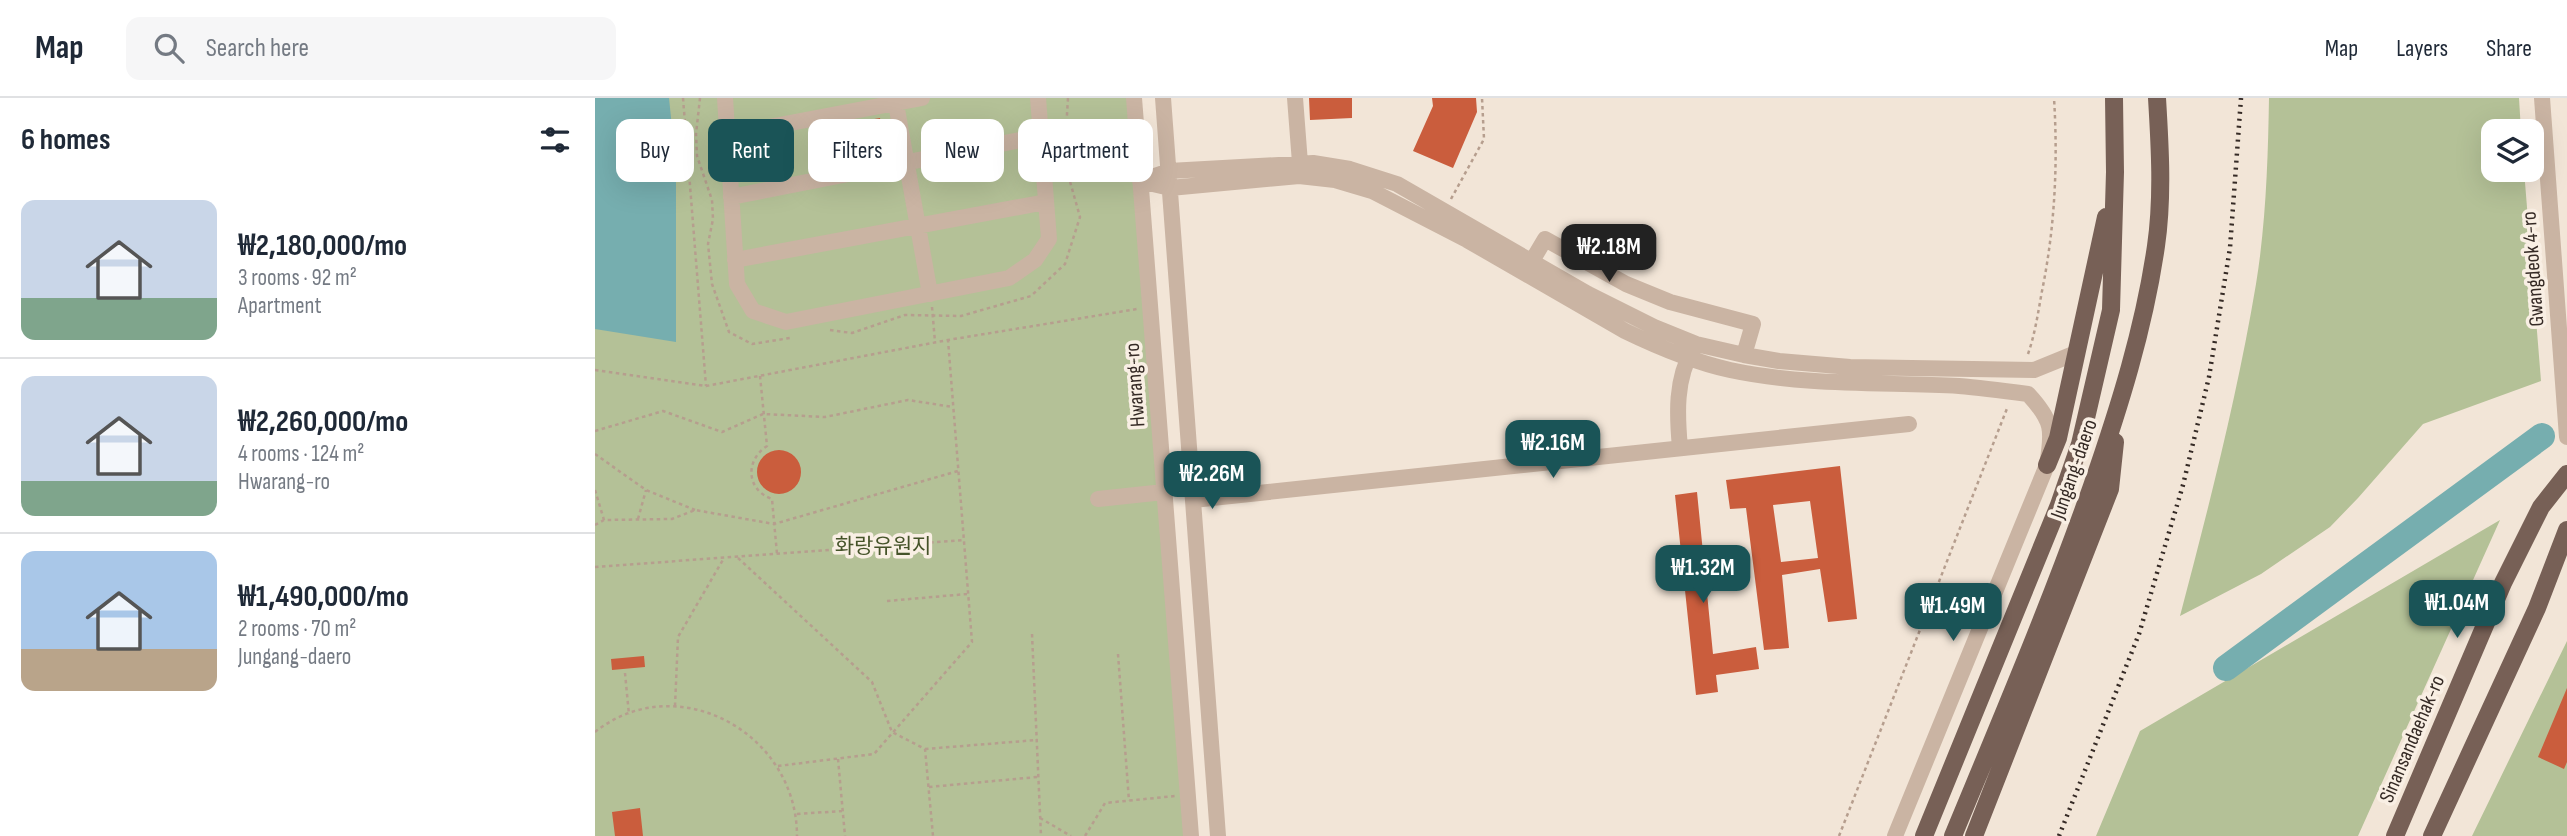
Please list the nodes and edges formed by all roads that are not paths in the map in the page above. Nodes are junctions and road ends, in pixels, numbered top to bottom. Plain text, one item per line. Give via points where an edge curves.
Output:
1 (725, 98) edge
2 (922, 98) edge
3 (1038, 98) edge
4 (1134, 98) edge
5 (1163, 98) edge
6 (1295, 98) edge
7 (2114, 98) edge
8 (2157, 98) edge
9 (2542, 98) edge
10 (895, 100) edge
11 (726, 119) edge
12 (899, 119) edge
13 (1040, 119) edge
14 (1136, 119) edge
15 (794, 121) edge
16 (1018, 141) edge
17 (907, 163) joint
18 (1300, 163) junction
19 (1169, 172) junction
20 (2115, 172) junction
21 (1153, 177) edge
22 (730, 182) edge
23 (809, 182) edge
24 (1044, 182) edge
25 (1140, 182) edge
26 (1144, 182) edge
27 (1170, 188) junction
28 (731, 197) junction
29 (1045, 202) junction
30 (918, 226) junction
31 (735, 260) junction
32 (1532, 261) junction
33 (930, 293) junction
34 (1692, 350) junction
35 (2076, 353) junction
36 (1744, 355) junction
37 (2118, 411) junction
38 (1909, 424) dead end
39 (2567, 437) edge
40 (1680, 448) junction
41 (2047, 465) junction
42 (2567, 474) edge
43 (1164, 492) junction
44 (1098, 499) dead end
45 (1193, 500) junction
46 (2567, 530) edge
47 (1191, 836) edge
48 (1218, 836) edge
49 (1895, 836) edge
50 (1924, 836) edge
51 (1953, 836) edge
52 (1974, 836) edge
53 (2395, 836) edge
54 (2433, 836) edge

1 - 11 street
2 - 10 street
3 - 13 street
4 - 14 street, Hwarang-ro
5 - 19 street
6 - 18 street
7 - 20 main road, Jungang-daero
8 - 37 main road, Jungang-daero via 2156,244
9 - 39 street, Gwangdeok 4-ro
10 - 12 street
10 - 15 street
16 - 17 street
17 - 30 street
18 - 19 street
18 - 32 street via 1350,169 1397,184
19 - 21 street
19 - 27 street
20 - 35 main road
20 - 50 main road, Jungang-daero via 2111,310 2080,444
22 - 28 street
23 - 28 street
24 - 29 street
25 - 43 street, Hwarang-ro
26 - 27 street
27 - 34 street via 1299,176 1372,191 1651,344
27 - 45 street
28 - 31 street
29 - 30 street
29 - 33 street via 1049,239 1035,260 1009,278
30 - 31 street
30 - 33 street
31 - 33 street via 737,284 753,311 786,322
32 - 34 street
32 - 36 street via 1545,239 1669,302 1753,324
34 - 36 street
34 - 40 street via 1681,379 1677,413
34 - 41 street via 1730,370 1810,381 2028,394 2045,413 2052,437
35 - 36 street via 2034,370 1850,367
35 - 41 main road via 2058,438
37 - 51 main road, Jungang-daero via 2058,584
37 - 52 main road via 2110,489
38 - 40 street
40 - 45 street
41 - 49 street
42 - 53 main road, Sinansandaehak-ro via 2541,507 2503,583
43 - 44 street
43 - 47 street, Hwarang-ro
45 - 48 street
46 - 54 main road via 2537,608

